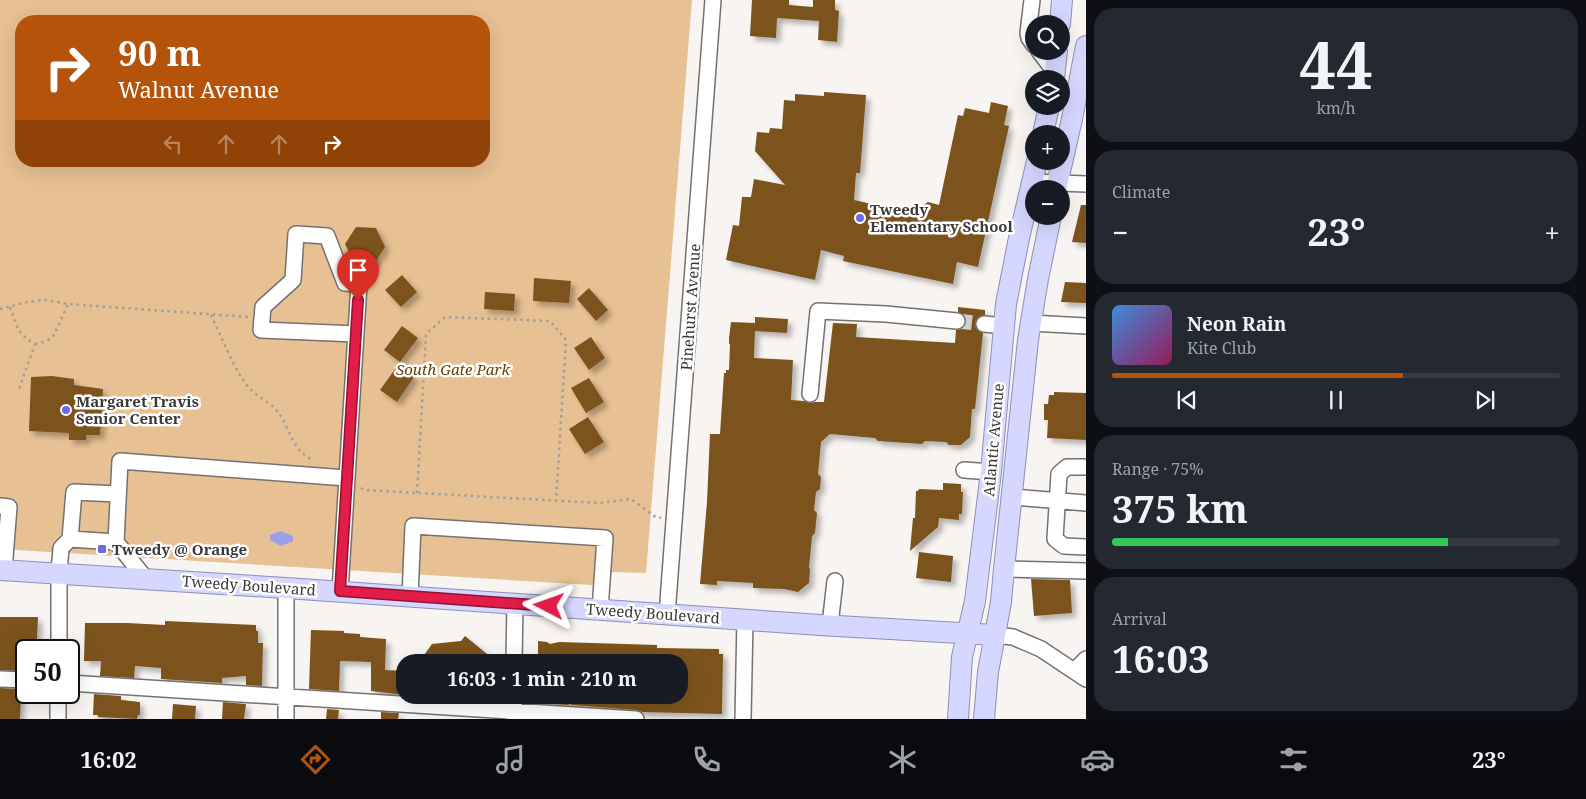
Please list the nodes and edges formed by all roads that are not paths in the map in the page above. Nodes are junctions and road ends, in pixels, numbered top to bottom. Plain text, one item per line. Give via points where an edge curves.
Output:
1 (713, 0) edge
2 (1032, 0) edge
3 (1062, 0) edge
4 (1030, 15) edge
5 (1061, 15) edge
6 (1086, 46) edge
7 (1058, 180) edge
8 (1086, 184) edge
9 (1070, 185) edge
10 (1025, 213) edge
11 (1049, 225) edge
12 (957, 321) tunnel mouth
13 (1031, 323) junction
14 (1086, 326) edge
15 (356, 334) junction
16 (810, 394) dead end
17 (1086, 467) edge
18 (964, 470) dead end
19 (991, 472) junction
20 (346, 478) junction
21 (118, 494) junction
22 (1013, 497) junction
23 (1058, 502) junction
24 (1086, 503) edge
25 (0, 506) edge
26 (70, 539) junction
27 (116, 542) junction
28 (1086, 547) edge
29 (1004, 569) junction
30 (2, 570) edge
31 (1086, 571) edge
32 (59, 573) junction
33 (146, 579) junction
34 (835, 581) dead end
35 (286, 588) junction
36 (340, 591) junction
37 (410, 596) junction
38 (515, 603) junction
39 (600, 610) junction
40 (667, 614) junction
41 (745, 619) junction
42 (830, 626) junction
43 (967, 632) junction
44 (995, 635) junction
45 (59, 639) edge
46 (514, 654) edge
47 (1086, 659) edge
48 (1080, 675) edge
49 (0, 679) edge
50 (15, 680) edge
51 (80, 684) edge
52 (287, 697) junction
53 (58, 704) edge
54 (514, 716) edge
55 (58, 719) edge
56 (286, 719) edge
57 (636, 719) edge
58 (743, 719) edge
59 (958, 719) edge
60 (984, 719) edge

1 - 40 street, Pinehurst Avenue
2 - 4 street
3 - 5 main road
6 - 7 main road
8 - 9 street
10 - 19 main road, Atlantic Avenue via 993,325
11 - 13 main road, Atlantic Avenue
12 - 16 street via 818,311
13 - 14 street
13 - 22 main road, Atlantic Avenue
15 - 15 street via 359,284 345,283 327,236 296,234 293,280 263,307 261,330
15 - 20 street
17 - 23 street via 1067,466 1059,474
18 - 19 street
19 - 43 main road, Atlantic Avenue via 976,600
20 - 21 street via 120,461
20 - 36 street
21 - 26 street via 74,492
21 - 27 street
22 - 23 street
22 - 29 main road, Atlantic Avenue
23 - 24 street
23 - 28 street via 1055,539 1064,546
25 - 30 street via 9,507
26 - 27 street
26 - 32 street via 61,548
27 - 33 street
29 - 31 street
29 - 44 main road, Atlantic Avenue
30 - 32 main road, Tweedy Boulevard
32 - 33 main road, Tweedy Boulevard
32 - 45 street
33 - 35 main road, Tweedy Boulevard
34 - 42 street
35 - 36 main road, Tweedy Boulevard
35 - 52 street
36 - 37 main road, Tweedy Boulevard
37 - 38 main road, Tweedy Boulevard
37 - 39 street via 413,526 605,538
38 - 39 main road, Tweedy Boulevard
38 - 46 street
39 - 40 main road, Tweedy Boulevard
40 - 41 main road, Tweedy Boulevard
41 - 42 main road, Tweedy Boulevard
41 - 58 street
42 - 43 main road, Tweedy Boulevard
43 - 44 main road, Tweedy Boulevard
43 - 59 main road, Atlantic Avenue
44 - 48 street, Tweedy Boulevard via 1013,637 1041,649
44 - 60 main road, Atlantic Avenue
47 - 48 street
49 - 50 street
51 - 52 street
52 - 54 street
52 - 56 street
53 - 55 street
54 - 57 street

